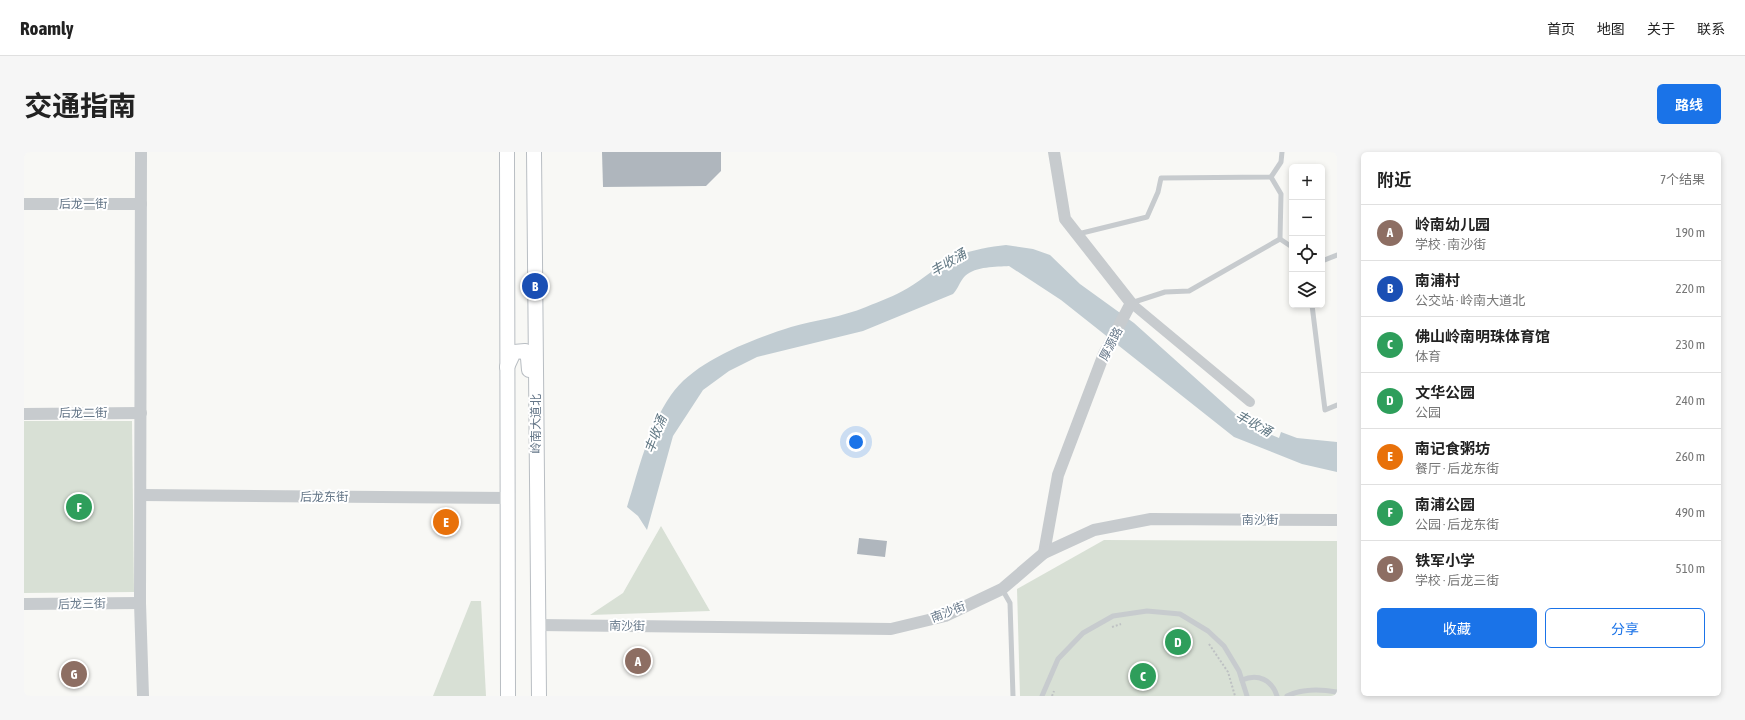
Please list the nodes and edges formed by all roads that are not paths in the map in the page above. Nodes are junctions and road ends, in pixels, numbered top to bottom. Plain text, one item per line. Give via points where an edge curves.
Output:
1 (141, 152) edge
2 (507, 152) edge
3 (534, 152) edge
4 (1054, 152) edge
5 (1282, 152) edge
6 (1271, 177) junction
7 (24, 204) edge
8 (141, 204) junction
9 (1077, 234) junction
10 (1280, 239) junction
11 (1289, 245) edge
12 (1337, 255) edge
13 (1325, 260) edge
14 (1131, 303) junction
15 (1312, 308) edge
16 (507, 367) junction
17 (1250, 402) dead end
18 (1337, 405) edge
19 (141, 413) junction
20 (24, 414) edge
21 (536, 417) junction
22 (141, 495) junction
23 (508, 498) junction
24 (1337, 520) edge
25 (1044, 553) junction
26 (1002, 588) junction
27 (140, 603) junction
28 (24, 604) edge
29 (538, 625) junction
30 (1242, 680) junction
31 (1337, 692) edge
32 (143, 696) edge
33 (508, 696) edge
34 (539, 696) edge
35 (1013, 696) edge
36 (1042, 696) edge
37 (1247, 696) edge
38 (1277, 696) edge
39 (1287, 696) edge

1 - 8 street
2 - 16 main road
3 - 21 main road, 岭南大道北
4 - 9 street via 1065,219
5 - 6 lane via 1281,162
6 - 9 lane via 1162,178 1147,217
6 - 10 lane via 1281,194
7 - 8 street, 后龙一街
8 - 19 street
9 - 14 street
10 - 11 lane
10 - 14 lane via 1189,291 1165,292
12 - 13 lane
14 - 17 street
14 - 25 street, 厚源路 via 1104,354 1058,475
15 - 18 lane via 1325,410
16 - 21 main road via 514,352 525,351 529,366 529,399
16 - 23 main road
19 - 20 street, 后龙二街
19 - 22 street
21 - 29 main road, 岭南大道北
22 - 23 street, 后龙东街
22 - 27 street
23 - 33 main road
24 - 25 street, 南沙街 via 1151,519 1094,530
25 - 26 street, 南沙街
26 - 29 street, 南沙街 via 945,616 892,629
26 - 35 lane via 1010,603
27 - 28 street, 后龙三街
27 - 32 street
29 - 34 main road, 岭南大道北
30 - 36 lane via 1224,646 1208,631 1180,614 1147,611 1113,616 1082,633 1058,659
30 - 37 lane
30 - 38 lane via 1256,677 1265,679 1272,685
31 - 39 lane via 1321,689 1296,692

